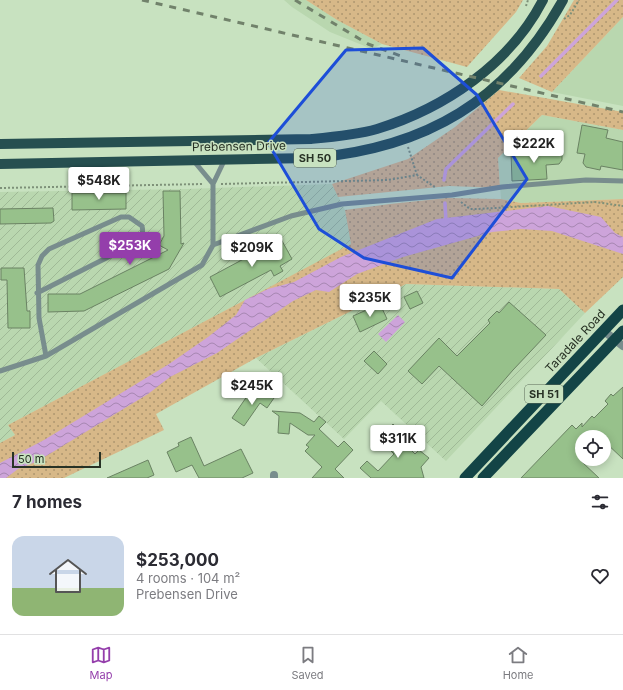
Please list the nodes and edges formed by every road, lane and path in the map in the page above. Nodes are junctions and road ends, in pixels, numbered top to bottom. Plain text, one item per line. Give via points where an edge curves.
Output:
1 (543, 0) edge
2 (563, 0) edge
3 (579, 0) edge
4 (563, 19) dead end
5 (0, 144) edge
6 (409, 150) dead end
7 (225, 159) junction
8 (193, 160) junction
9 (0, 164) edge
10 (417, 175) junction
11 (623, 182) edge
12 (213, 184) junction
13 (0, 188) edge
14 (452, 195) junction
15 (623, 206) edge
16 (213, 245) junction
17 (37, 293) junction
18 (623, 310) edge
19 (604, 330) junction
20 (623, 331) edge
21 (618, 343) edge
22 (46, 356) junction
23 (0, 371) edge
24 (464, 478) edge
25 (483, 478) edge

1 - 5 main road, Prebensen Drive / SH 50 via 501,57 456,94 428,109 376,129 346,136 305,139
2 - 7 main road, Prebensen Drive / SH 50 via 538,42 500,83 431,129 384,147 343,155
3 - 4 path via 570,15
6 - 10 path
7 - 8 main road, Prebensen Drive / SH 50
7 - 12 lane
8 - 9 main road, Prebensen Drive / SH 50
8 - 12 lane
10 - 12 path via 388,180
10 - 14 path via 432,186
11 - 14 lane via 578,180 502,187
12 - 13 path
12 - 16 lane
14 - 15 path via 470,209 478,210 595,202
14 - 16 lane via 342,204 291,216
16 - 22 lane via 202,265
17 - 17 lane via 38,265 49,249 121,217 129,217 142,226 141,238 136,243
17 - 22 lane
18 - 19 highway, Taradale Road / SH 51
19 - 21 street
19 - 24 highway, Taradale Road / SH 51
20 - 21 highway, SH 51
21 - 25 highway, SH 51
22 - 23 lane

